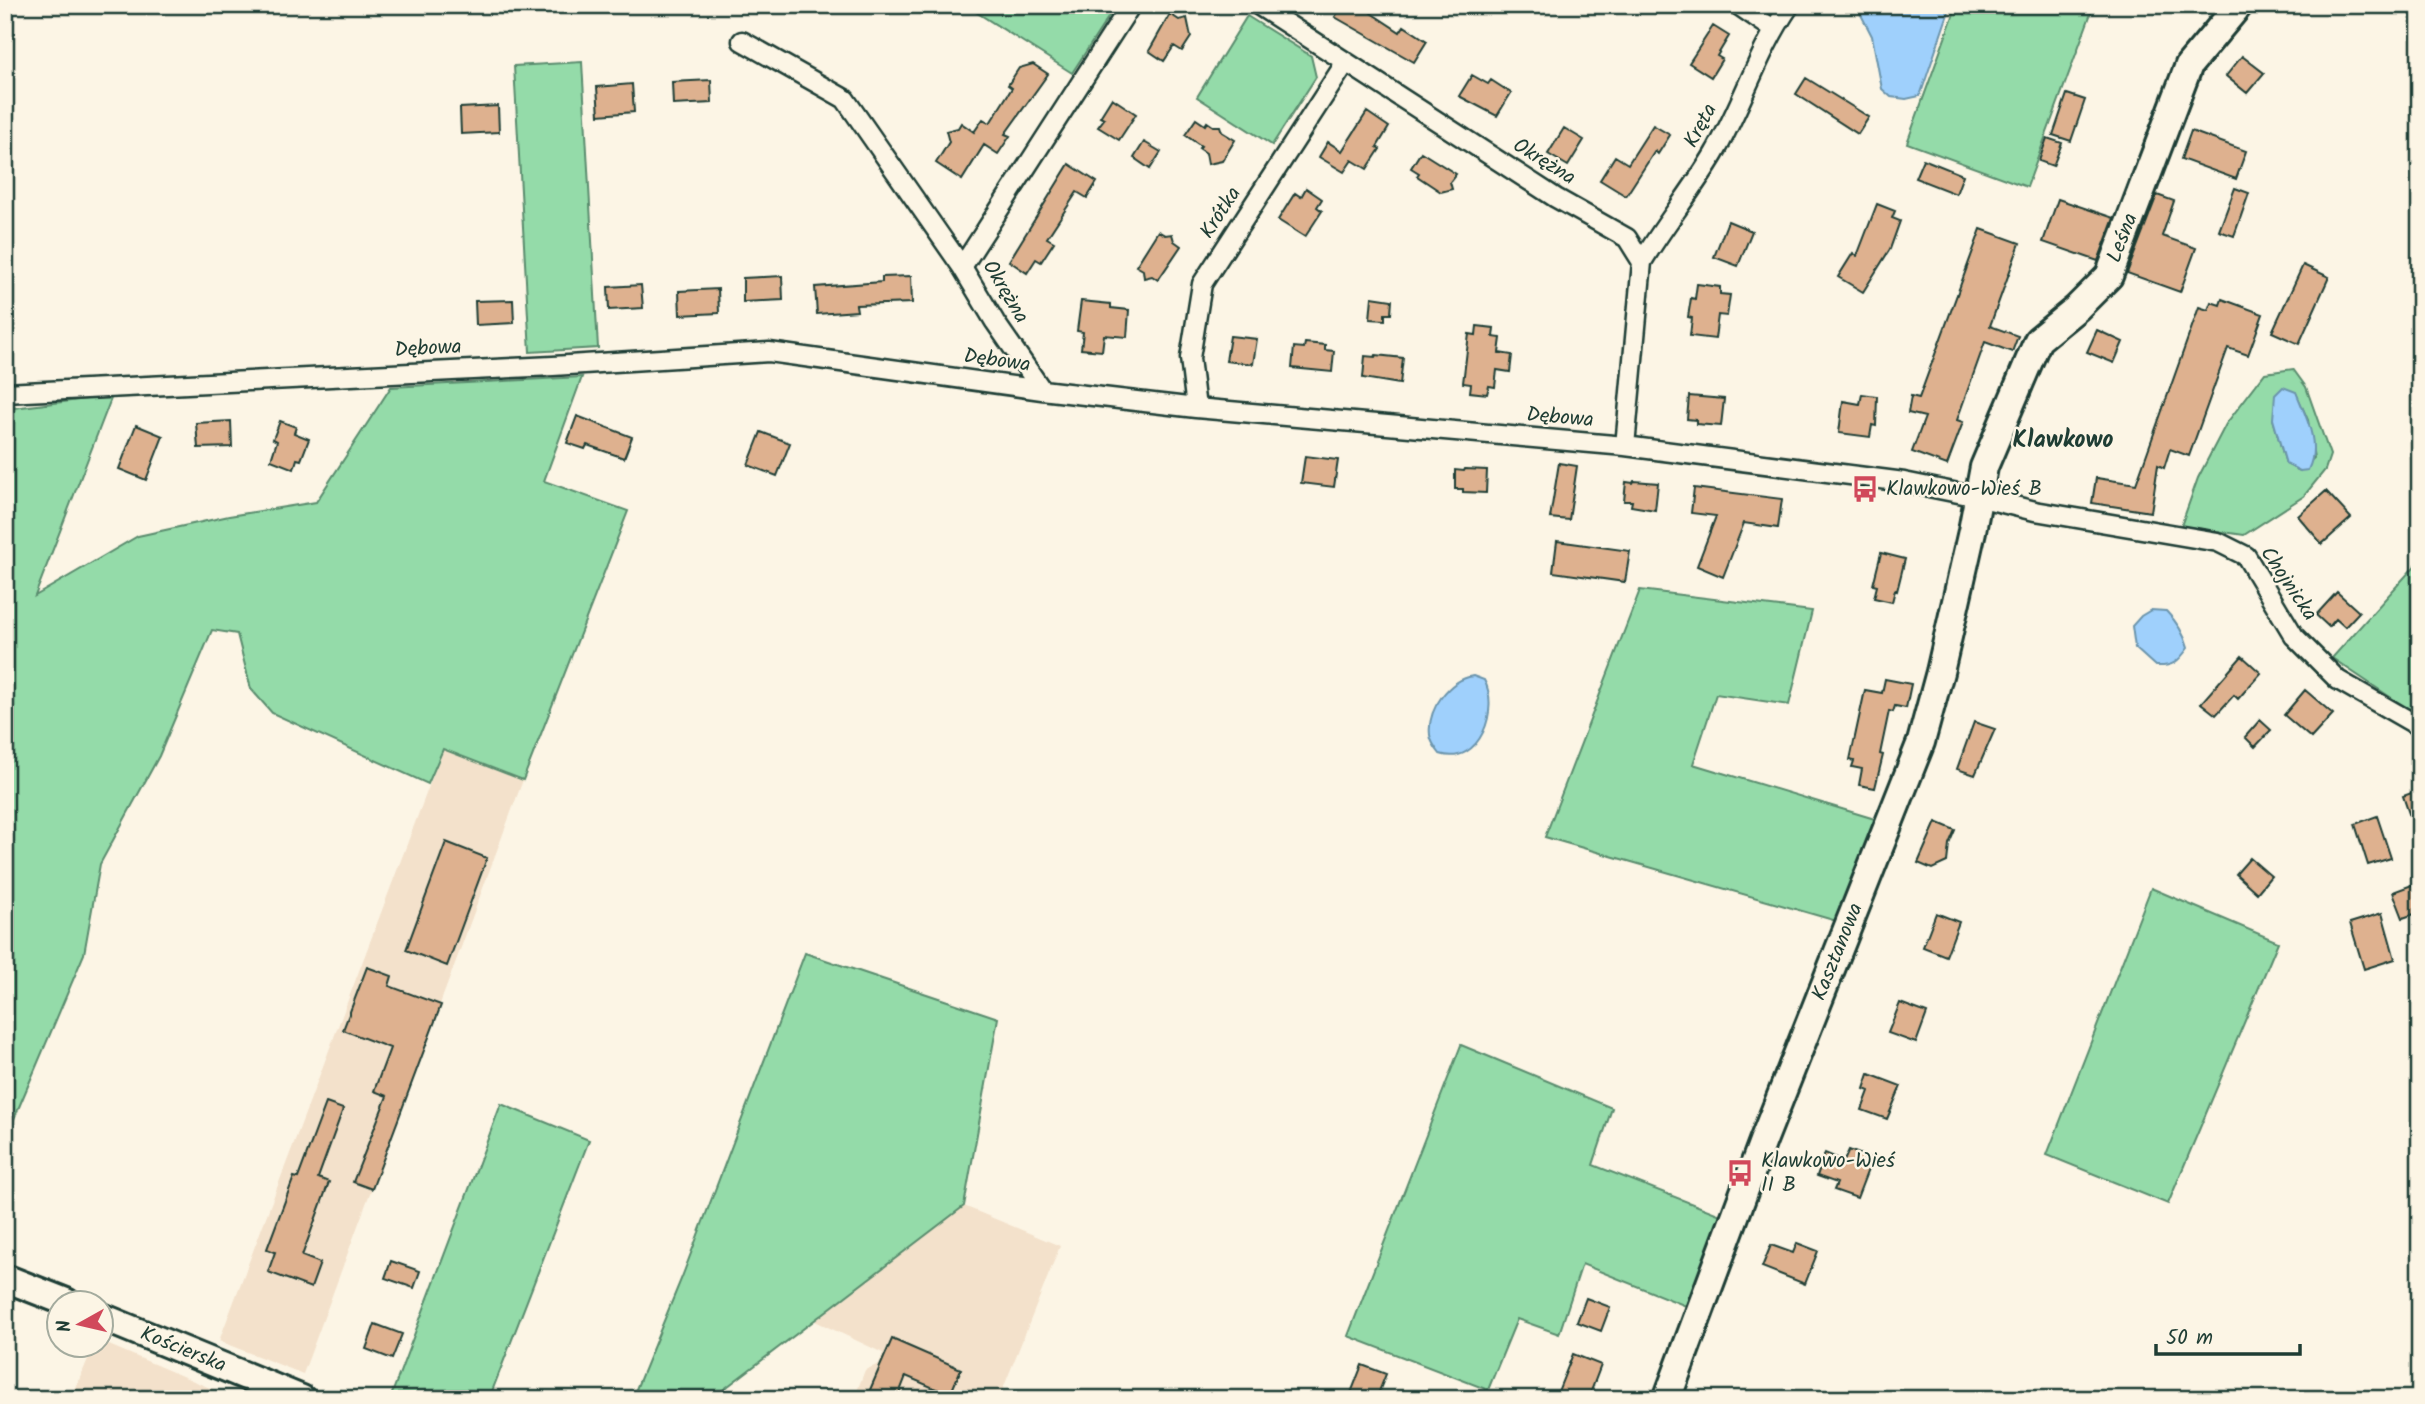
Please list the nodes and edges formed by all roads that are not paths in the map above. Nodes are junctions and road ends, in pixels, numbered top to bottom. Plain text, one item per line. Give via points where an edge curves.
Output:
1 (1132, 5) edge
2 (1258, 5) edge
3 (1738, 5) edge
4 (1790, 5) edge
5 (2239, 5) edge
6 (1773, 29) junction
7 (742, 41) dead end
8 (1346, 61) junction
9 (1643, 262) junction
10 (962, 267) junction
11 (1042, 390) junction
12 (5, 393) edge
13 (1196, 408) junction
14 (1625, 446) junction
15 (1978, 497) junction
16 (2413, 723) dead end
17 (5, 1278) edge
18 (46, 1295) edge
19 (116, 1323) edge
20 (302, 1399) edge
21 (1667, 1399) edge

1 - 10 street, Okrężna
2 - 8 street, Okrężna
3 - 6 street
4 - 6 street, Kręta
5 - 15 street, Leśna via 2189,65 2109,276 2038,340 1984,467
6 - 9 street, Kręta via 1714,153
7 - 10 street via 845,99
8 - 9 street, Okrężna via 1556,198 1628,238
8 - 13 street, Krótka via 1202,284 1190,358
9 - 14 street
10 - 11 street, Okrężna
11 - 12 street, Dębowa via 769,352
11 - 13 street, Dębowa
13 - 14 street, Dębowa
14 - 15 street, Dębowa via 1904,482
15 - 16 street, Chojnicka via 2218,542 2246,556 2294,636 2338,680
15 - 21 street, Kasztanowa via 1921,742
17 - 18 street
19 - 20 street, Kościerska

